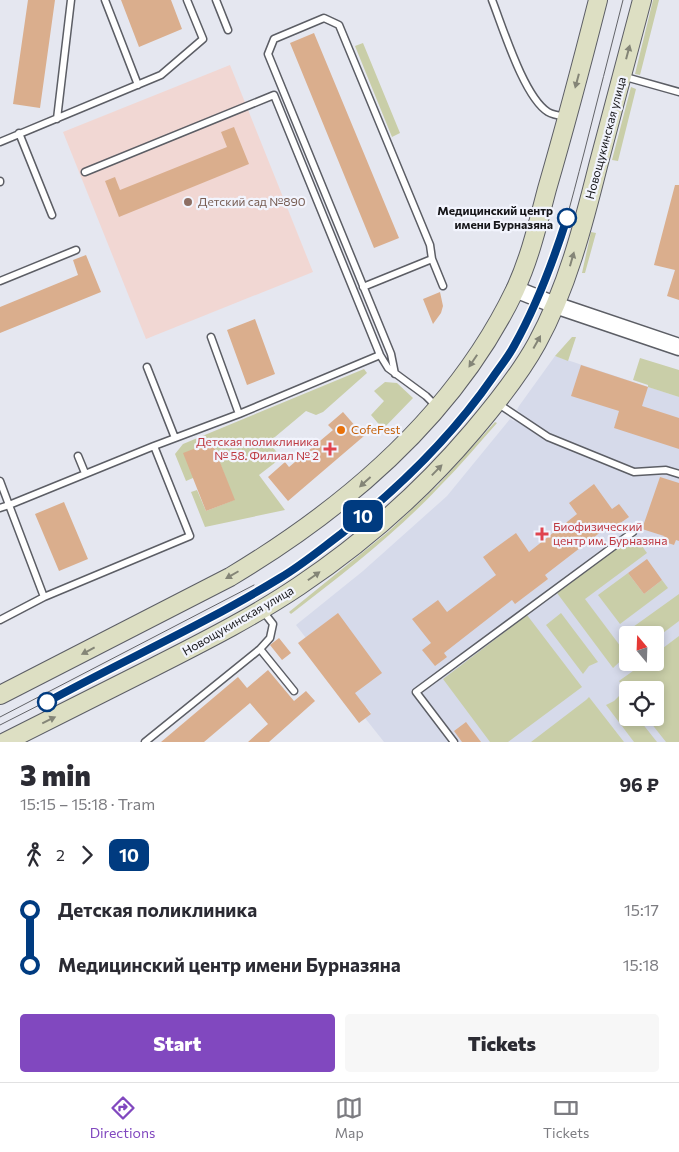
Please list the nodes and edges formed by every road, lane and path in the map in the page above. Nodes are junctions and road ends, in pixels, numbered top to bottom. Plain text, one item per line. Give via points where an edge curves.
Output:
1 (71, 0) edge
2 (105, 0) edge
3 (187, 0) edge
4 (216, 0) edge
5 (492, 0) edge
6 (598, 0) edge
7 (642, 0) edge
8 (228, 30) dead end
9 (622, 76) junction
10 (138, 84) junction
11 (679, 92) edge
12 (57, 118) junction
13 (568, 118) junction
14 (19, 133) junction
15 (0, 142) edge
16 (85, 172) dead end
17 (52, 216) dead end
18 (76, 250) dead end
19 (432, 259) junction
20 (0, 281) edge
21 (443, 286) dead end
22 (363, 287) junction
23 (516, 289) junction
24 (555, 305) junction
25 (212, 337) dead end
26 (679, 347) edge
27 (380, 355) junction
28 (147, 367) dead end
29 (395, 374) junction
30 (496, 402) junction
31 (438, 408) junction
32 (239, 414) junction
33 (175, 438) junction
34 (154, 446) junction
35 (78, 456) dead end
36 (85, 473) junction
37 (679, 474) edge
38 (0, 481) edge
39 (9, 505) junction
40 (0, 508) edge
41 (633, 532) dead end
42 (44, 597) junction
43 (262, 610) junction
44 (0, 620) edge
45 (260, 649) junction
46 (294, 691) dead end
47 (0, 695) edge
48 (5, 742) edge
49 (145, 742) edge
50 (454, 742) edge

1 - 12 lane
2 - 10 lane
3 - 10 lane via 203,39 161,75
4 - 8 lane
5 - 13 lane via 527,88 549,113
6 -> 13 main road
9 -> 7 main road, Новощукинская улица
9 - 11 lane
24 -> 9 main road, Новощукинская улица via 568,275
10 - 12 lane
12 - 14 lane
13 - 23 main road
14 - 15 lane
14 - 17 lane
16 - 27 lane via 274,95
18 - 20 lane
19 - 21 lane
19 - 22 lane
19 - 22 lane via 430,244 339,25 324,18 282,35 274,39 268,54
22 - 29 lane via 391,354
23 - 24 street
23 -> 31 main road via 494,330
24 - 26 street
30 -> 24 main road, Новощукинская улица via 537,342
25 - 32 lane
27 - 29 lane
27 - 32 lane
28 - 33 lane
29 - 31 lane
30 - 37 lane via 548,437 634,472 666,470
43 -> 30 main road, Новощукинская улица via 328,566 384,521 431,477
31 -> 47 main road via 352,494 263,557
32 - 33 lane
33 - 34 lane
34 - 36 lane
34 - 42 lane via 190,536
35 - 36 lane
36 - 39 lane
38 - 39 lane
39 - 40 lane
39 - 42 lane
41 - 50 lane via 416,692
42 - 44 lane
43 - 45 lane via 273,624 270,638
48 -> 43 main road, Новощукинская улица
45 - 46 lane
45 - 49 lane

